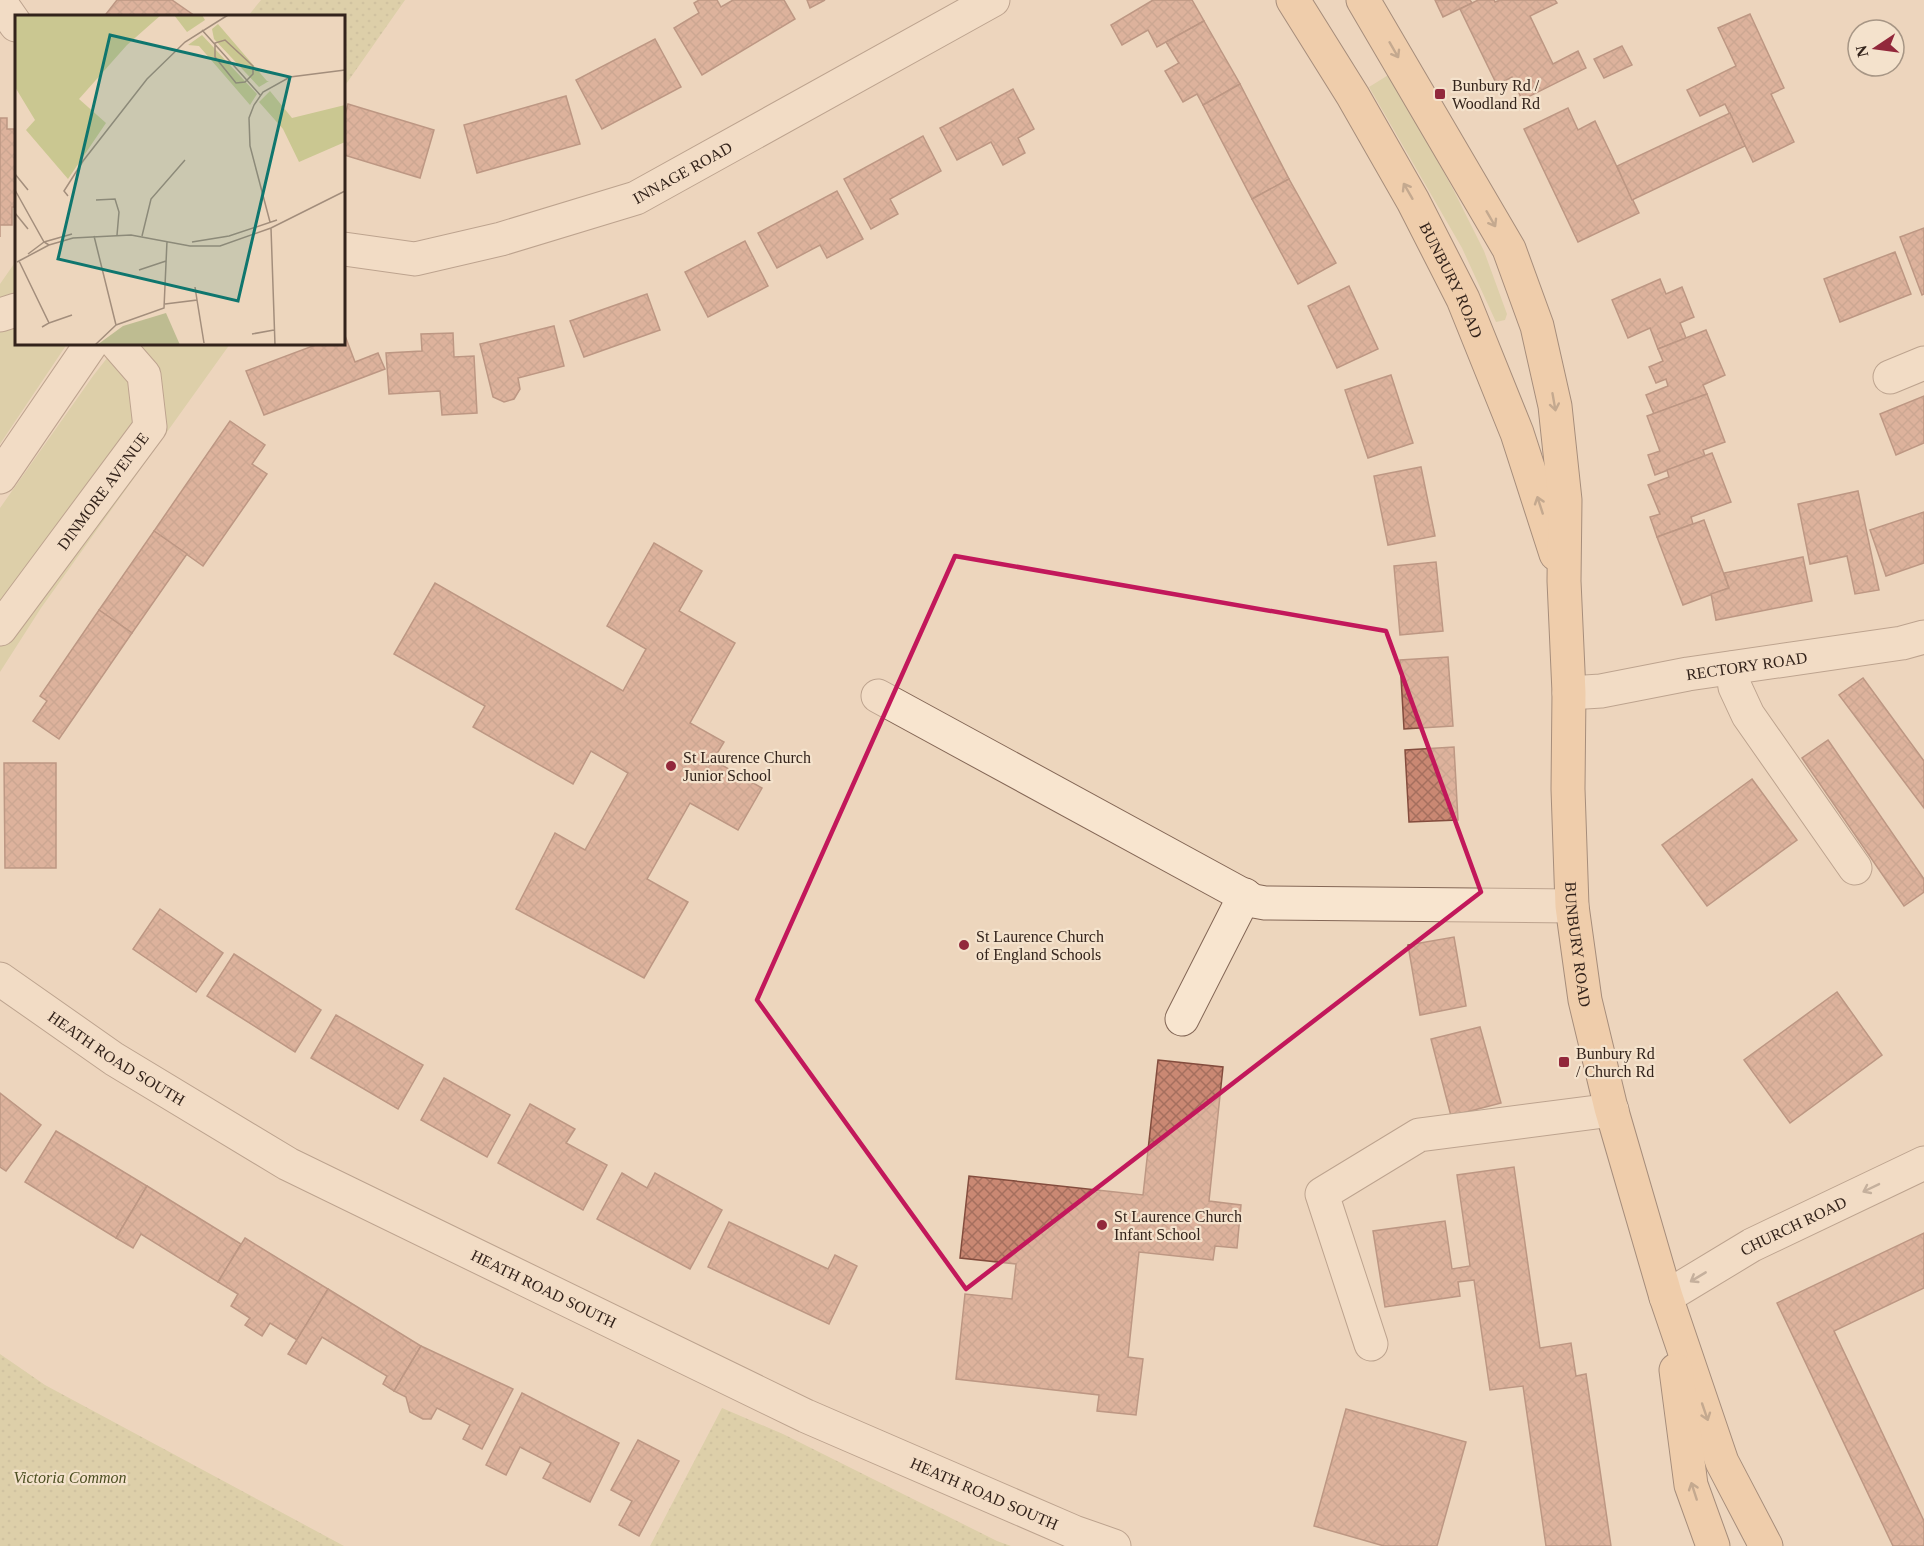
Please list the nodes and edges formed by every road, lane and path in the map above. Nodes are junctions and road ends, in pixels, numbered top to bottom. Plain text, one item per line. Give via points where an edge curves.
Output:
1 (993, 0) edge
2 (1293, 0) edge
3 (1363, 0) edge
4 (0, 2) edge
5 (15, 24) edge
6 (345, 249) edge
7 (15, 310) edge
8 (0, 315) edge
9 (91, 345) edge
10 (118, 345) edge
11 (1924, 363) edge
12 (1890, 377) dead end
13 (0, 477) edge
14 (1564, 581) junction
15 (0, 629) edge
16 (1924, 637) edge
17 (1732, 668) junction
18 (1569, 693) junction
19 (878, 696) dead end
20 (1855, 868) dead end
21 (1245, 896) junction
22 (1572, 906) junction
23 (0, 979) edge
24 (1182, 1018) dead end
25 (1612, 1110) junction
26 (1924, 1163) edge
27 (1666, 1297) junction
28 (1371, 1344) dead end
29 (1114, 1546) edge
30 (1713, 1546) edge
31 (1766, 1546) edge

1 - 6 street, INNAGE ROAD via 636,198 501,239 415,259
14 -> 2 main road, BUNBURY ROAD via 1517,432 1463,299 1413,201
3 -> 14 main road, BUNBURY ROAD via 1509,249 1537,326 1555,406 1564,489
4 - 5 street
7 - 8 street
9 - 13 street
10 - 15 street, DINMORE AVENUE via 144,375 150,428
11 - 12 street
14 - 18 main road, BUNBURY ROAD
16 - 17 street, RECTORY ROAD
17 - 18 street, RECTORY ROAD
17 - 20 street via 1735,687 1748,715
18 - 22 main road, BUNBURY ROAD
19 - 21 street
21 - 22 street via 1265,903
21 - 24 street
22 - 25 main road, BUNBURY ROAD via 1585,999
23 - 29 street, HEATH ROAD SOUTH via 114,1059 288,1164 806,1416
25 - 27 main road, BUNBURY ROAD
25 - 28 street via 1419,1136 1322,1194
26 -> 27 street, CHURCH ROAD via 1752,1245
30 -> 27 main road via 1691,1485
27 -> 31 main road via 1722,1462

